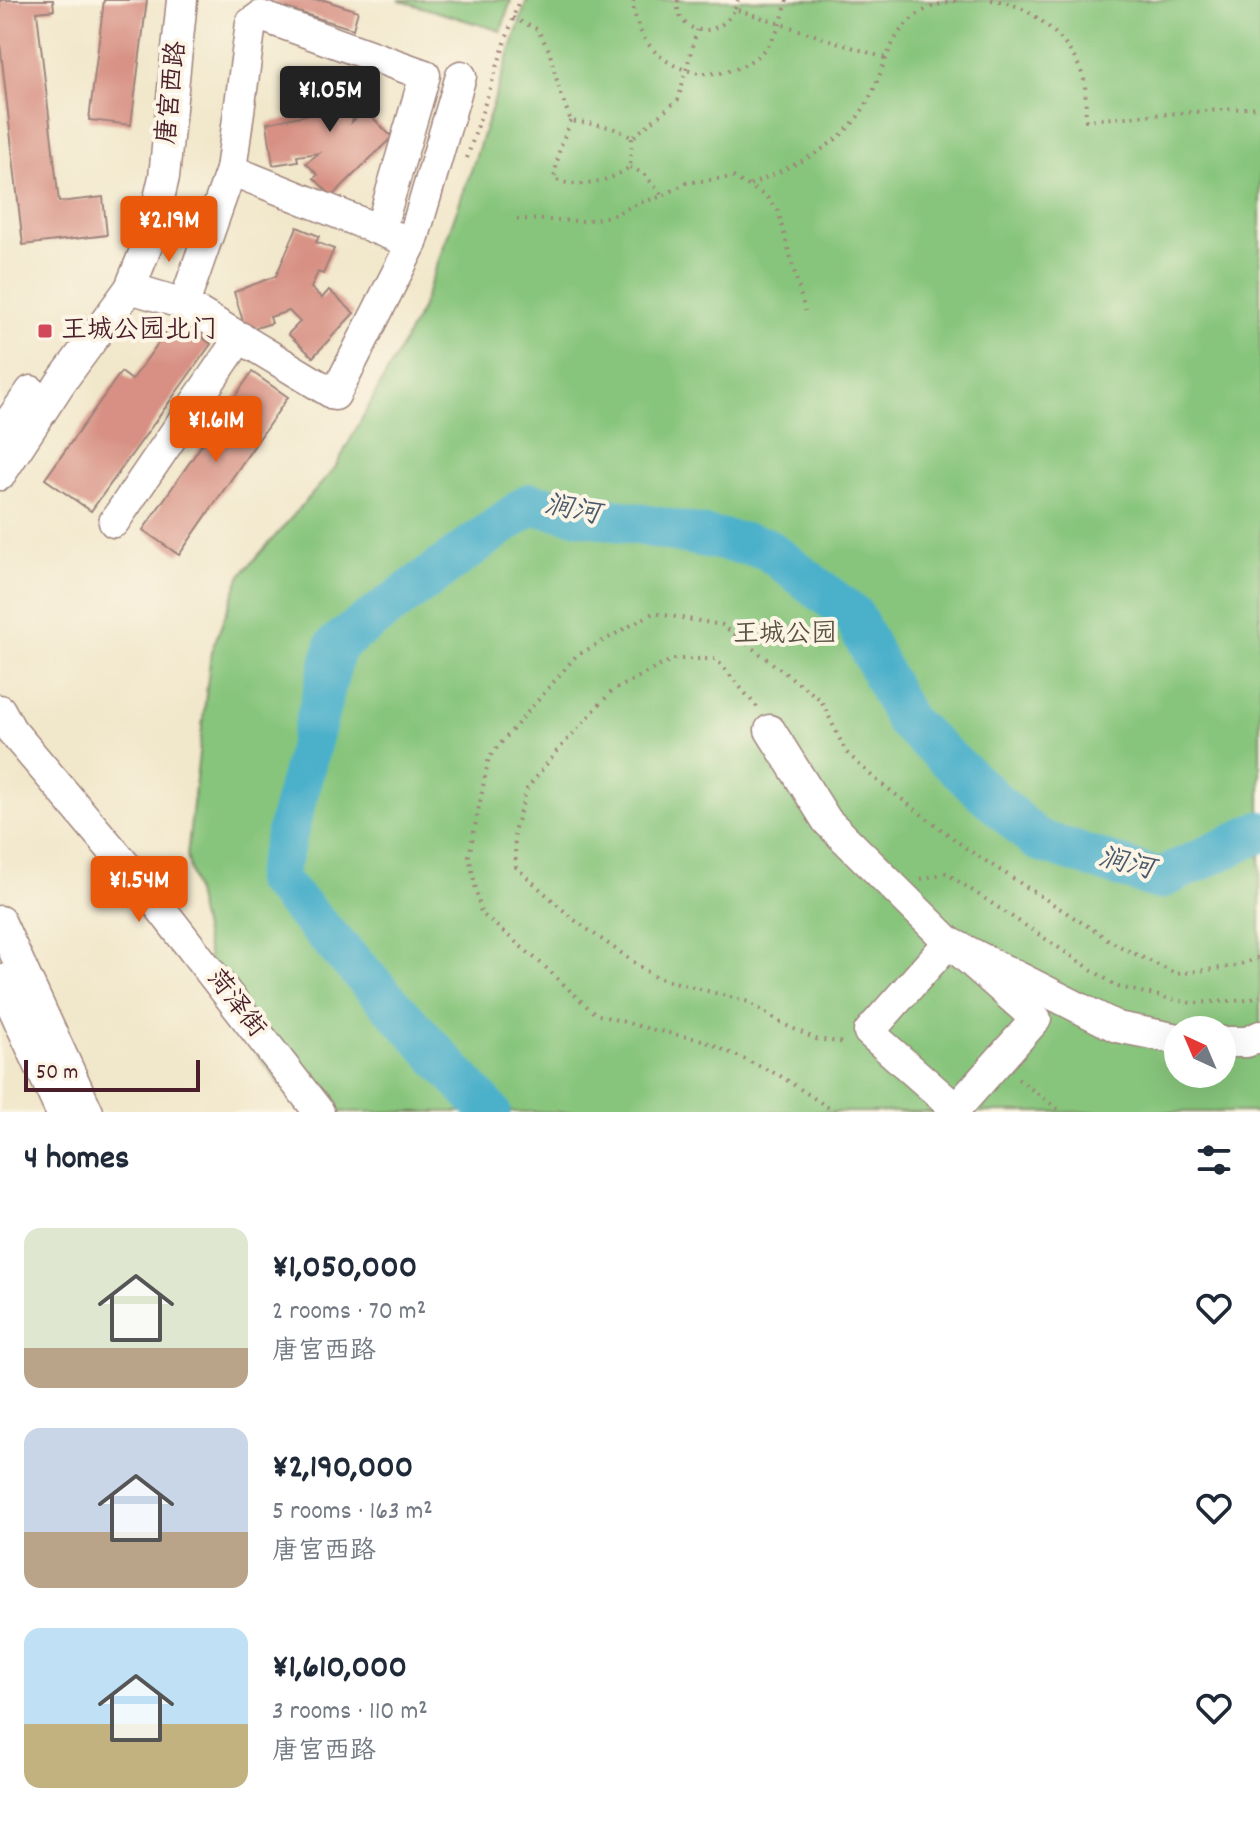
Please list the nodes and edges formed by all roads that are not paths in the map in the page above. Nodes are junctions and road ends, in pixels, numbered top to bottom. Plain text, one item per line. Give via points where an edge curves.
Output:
1 (166, 0) edge
2 (182, 0) edge
3 (461, 76) dead end
4 (231, 170) junction
5 (380, 230) junction
6 (412, 243) junction
7 (130, 288) junction
8 (184, 304) junction
9 (240, 337) junction
10 (0, 435) edge
11 (0, 475) edge
12 (114, 522) dead end
13 (0, 710) edge
14 (770, 730) road end
15 (0, 921) edge
16 (949, 942) junction
17 (0, 979) edge
18 (1164, 1036) edge
19 (1260, 1036) edge
20 (1236, 1042) edge
21 (61, 1112) edge
22 (88, 1112) edge
23 (319, 1112) edge

1 - 10 street, 唐宫西路 via 151,171 138,230 117,275
2 - 7 street, 唐宫西路 via 164,177 150,238
3 - 6 street
4 - 5 street
4 - 5 street via 251,23 261,16 425,75
4 - 8 street
5 - 6 street
6 - 9 street via 335,395
7 - 8 street
7 - 11 street, 唐宫西路
8 - 9 street
9 - 12 street
13 - 23 street, 菏泽街
14 - 16 street via 827,821
15 - 22 street
16 - 16 street via 1036,1019 956,1109 869,1032
16 - 18 street via 1117,1027
17 - 21 street
19 - 20 street

